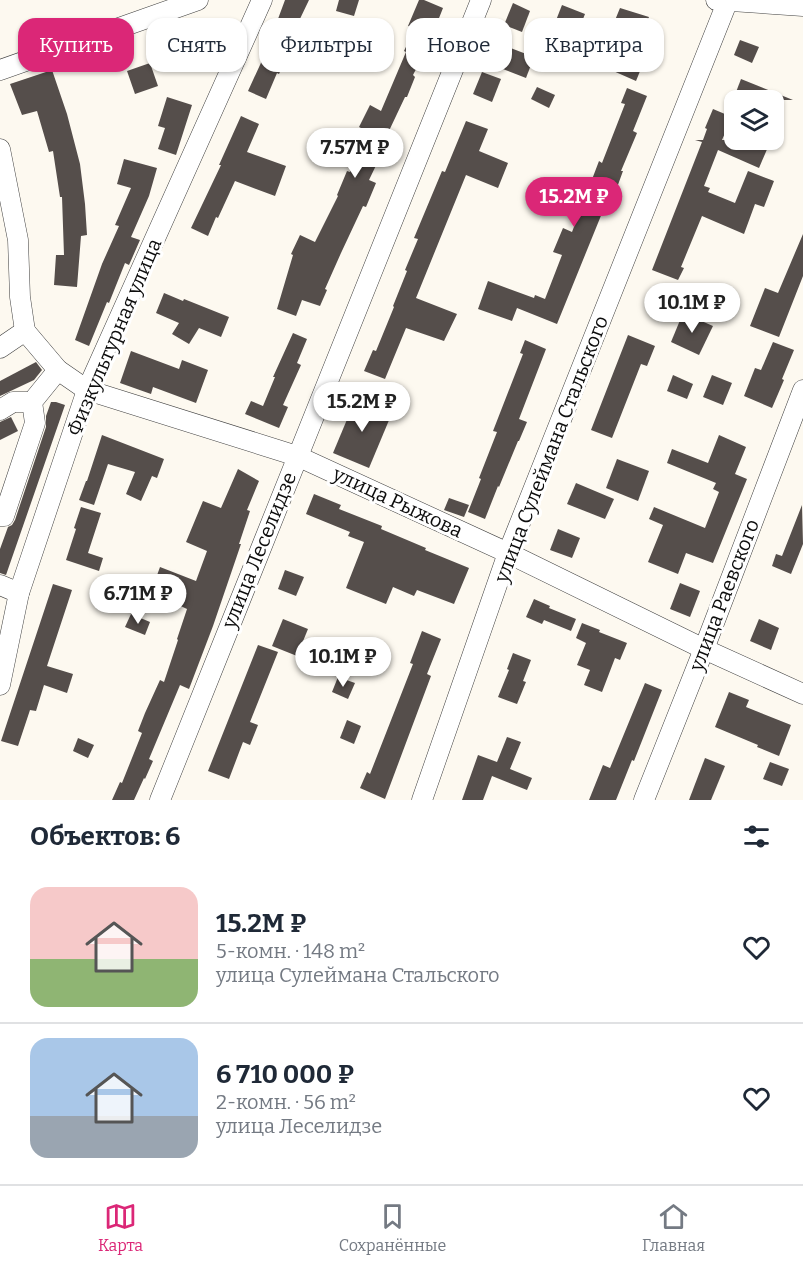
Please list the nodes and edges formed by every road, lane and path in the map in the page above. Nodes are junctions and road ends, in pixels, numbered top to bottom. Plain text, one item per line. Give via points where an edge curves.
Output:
1 (198, 0) edge
2 (262, 0) edge
3 (481, 0) edge
4 (724, 0) edge
5 (803, 6) edge
6 (0, 70) edge
7 (0, 149) edge
8 (26, 331) junction
9 (0, 348) edge
10 (58, 370) junction
11 (87, 390) junction
12 (803, 390) edge
13 (32, 402) junction
14 (0, 410) edge
15 (297, 456) junction
16 (0, 516) edge
17 (508, 553) junction
18 (0, 585) edge
19 (19, 593) junction
20 (704, 649) junction
21 (0, 685) edge
22 (803, 694) edge
23 (160, 800) edge
24 (422, 800) edge
25 (645, 800) edge

1 - 6 street
2 - 11 street, Физкультурная улица
3 - 15 street, улица Леселидзе
4 - 5 street
4 - 17 street, улица Сулеймана Стальского
7 - 8 street via 18,240
8 - 9 street
8 - 10 street, улица Рыжова
10 - 11 street, улица Рыжова
10 - 13 street
11 - 15 street, улица Рыжова
11 - 19 street, Физкультурная улица
12 - 20 street, улица Раевского
13 - 14 street via 13,402
13 - 16 street via 35,423 4,516
15 - 17 street, улица Рыжова
15 - 23 street, улица Леселидзе
17 - 20 street, улица Рыжова
17 - 24 street, улица Сулеймана Стальского
18 - 19 street
19 - 21 street, Физкультурная улица
20 - 22 street, улица Рыжова
20 - 25 street, улица Раевского

